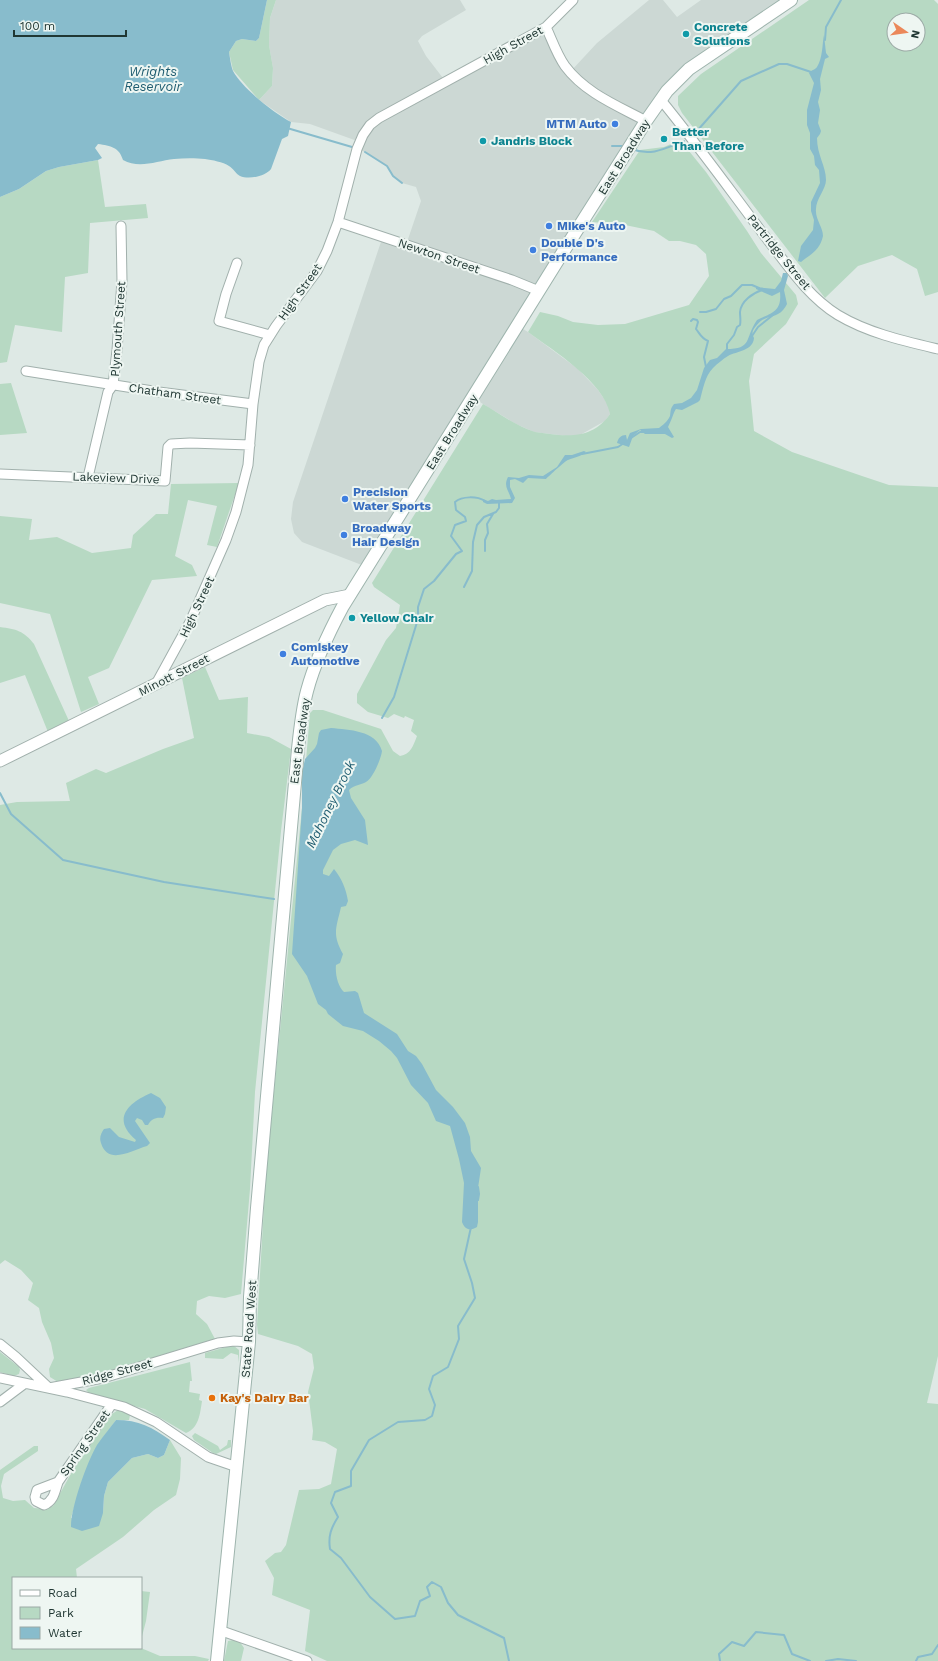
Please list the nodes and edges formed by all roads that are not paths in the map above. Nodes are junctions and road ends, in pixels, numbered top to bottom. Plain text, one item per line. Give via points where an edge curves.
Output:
1 (573, 0) edge
2 (791, 0) edge
3 (546, 27) junction
4 (661, 100) junction
5 (646, 121) junction
6 (338, 222) junction
7 (121, 226) dead end
8 (236, 263) dead end
9 (539, 291) junction
10 (270, 335) junction
11 (938, 349) edge
12 (26, 371) dead end
13 (113, 385) junction
14 (253, 404) junction
15 (250, 445) junction
16 (0, 474) edge
17 (88, 477) junction
18 (350, 595) junction
19 (156, 684) junction
20 (0, 760) edge
21 (268, 1092) joint
22 (249, 1342) junction
23 (0, 1344) edge
24 (0, 1378) edge
25 (24, 1384) junction
26 (49, 1388) junction
27 (0, 1402) edge
28 (112, 1404) junction
29 (237, 1467) junction
30 (58, 1482) dead end
31 (220, 1630) junction
32 (217, 1661) edge
33 (307, 1661) edge

1 - 3 street, High Street
2 - 4 main road, East Broadway via 689,69
3 - 5 street via 565,66 587,88
3 - 6 street, High Street via 370,125 357,149
4 - 5 main road, East Broadway
4 - 11 street, Partridge Street via 789,267 817,299 837,315 859,326
5 - 9 main road, East Broadway
6 - 9 street, Newton Street
6 - 10 street, High Street via 317,270
7 - 13 street, Plymouth Street via 122,281
8 - 10 street via 220,321
9 - 18 main road, East Broadway
10 - 14 street, High Street via 264,345
12 - 13 street, Chatham Street
13 - 14 street, Chatham Street
13 - 17 street, Plymouth Street via 108,392
14 - 15 street, High Street
15 - 17 street, Lakeview Drive via 171,444 168,447 165,482
15 - 19 street, High Street via 242,490 226,540 190,622
16 - 17 street, Lakeview Drive
18 - 19 street, Minott Street via 325,600
18 - 21 main road, East Broadway via 315,666 302,716 280,937
19 - 20 street, Minott Street
21 - 22 main road, State Road West via 250,1297
22 - 26 street, Ridge Street via 218,1343 103,1378
22 - 29 main road, State Road West
23 - 26 street
24 - 25 street
25 - 26 street
25 - 27 street
26 - 28 street
28 - 29 street via 132,1410 156,1422 208,1457
28 - 30 street, Spring Street
29 - 31 main road, State Road West
31 - 32 main road, State Road West
31 - 33 street

